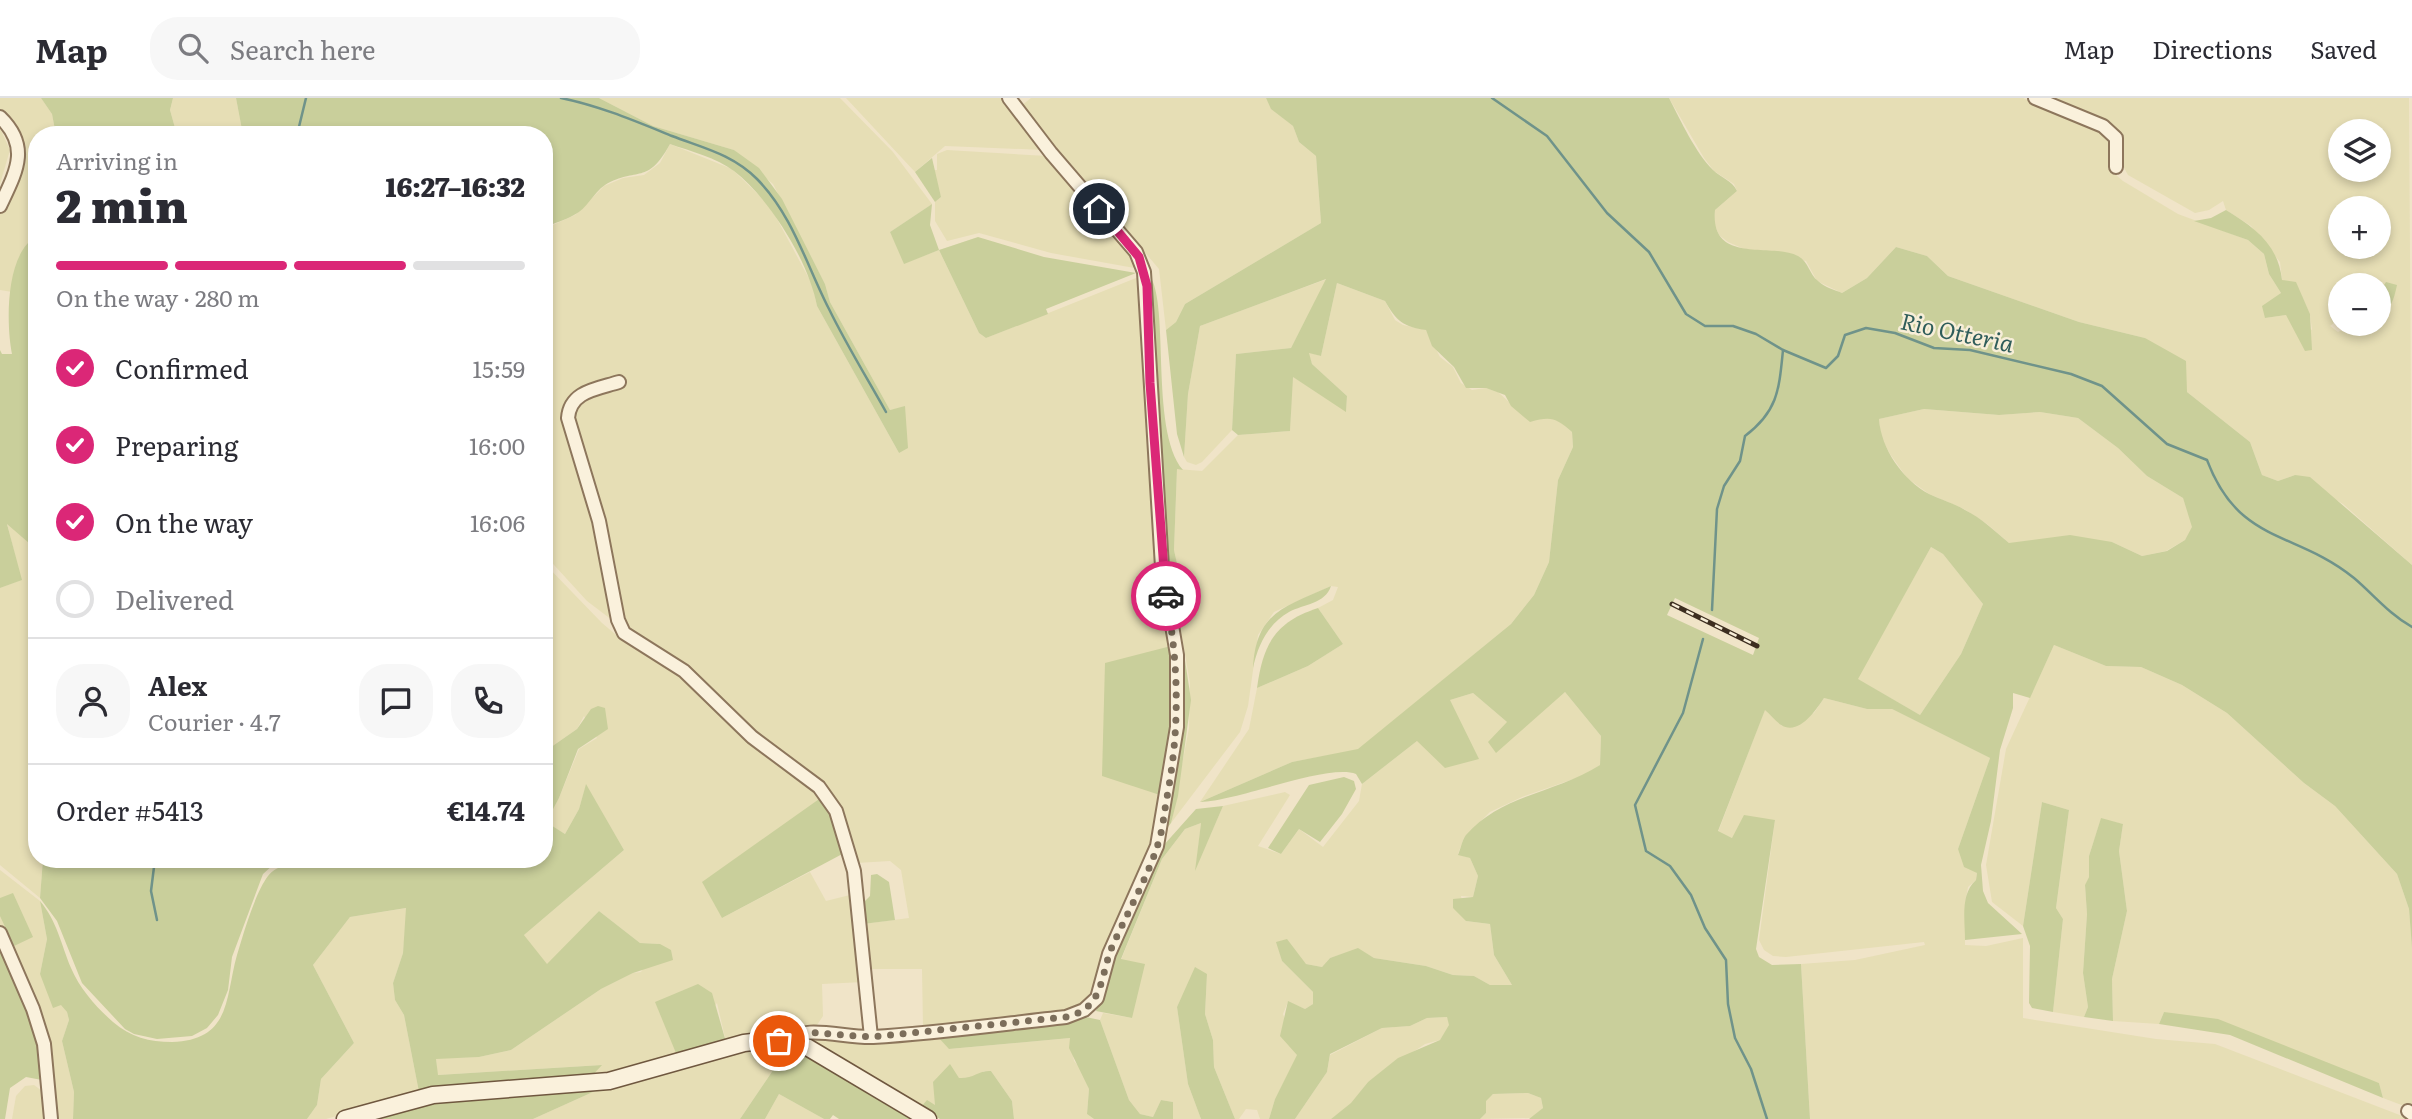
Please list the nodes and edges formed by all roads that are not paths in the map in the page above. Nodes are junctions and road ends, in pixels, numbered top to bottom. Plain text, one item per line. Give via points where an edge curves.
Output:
1 (1009, 98) edge
2 (2035, 98) edge
3 (0, 117) edge
4 (2116, 167) dead end
5 (0, 206) edge
6 (619, 382) dead end
7 (0, 933) edge
8 (871, 1037) junction
9 (779, 1041) junction
10 (51, 1119) edge
11 (345, 1119) edge
12 (928, 1119) edge

1 - 8 street via 1142,264 1162,567 1177,655 1178,720 1172,772 1157,846 1091,1005 1066,1017
2 - 4 street via 2104,127 2116,138
3 - 5 street via 16,135 19,153
6 - 8 street via 579,396 570,406 568,418 599,521 619,624 632,640 688,674 747,732 800,770 830,800 852,863
7 - 10 street via 44,1044
8 - 9 street via 804,1032
9 - 11 main road via 744,1043 609,1081 433,1095
9 - 12 main road via 807,1047

